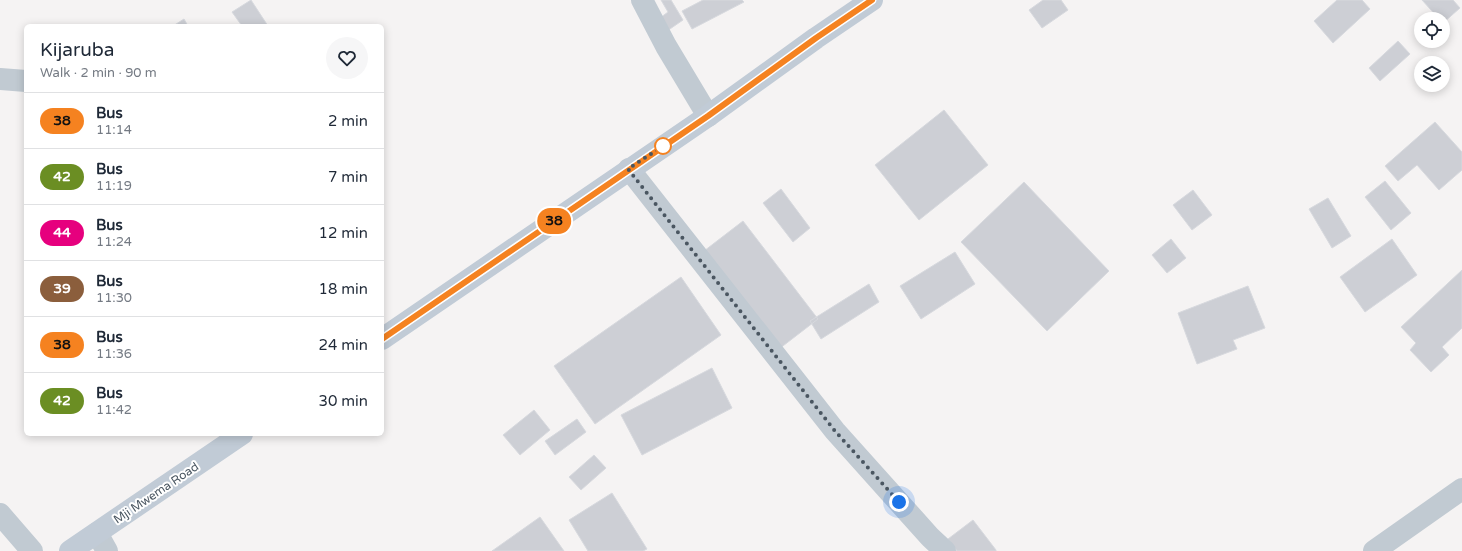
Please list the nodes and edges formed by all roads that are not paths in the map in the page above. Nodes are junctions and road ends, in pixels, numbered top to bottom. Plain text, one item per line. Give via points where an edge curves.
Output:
1 (642, 0) edge
2 (872, 0) edge
3 (0, 79) edge
4 (24, 81) edge
5 (708, 116) junction
6 (628, 169) junction
7 (384, 338) edge
8 (239, 436) edge
9 (1462, 489) edge
10 (0, 514) edge
11 (102, 542) edge
12 (32, 551) edge
13 (70, 551) edge
14 (945, 551) edge
15 (1374, 551) edge

1 - 5 street
2 - 5 main road
3 - 4 street
5 - 6 main road
6 - 7 main road
6 - 14 street via 835,431
8 - 11 main road, Mji Mwema Road
9 - 15 street
10 - 12 street
11 - 13 main road, Mji Mwema Road

